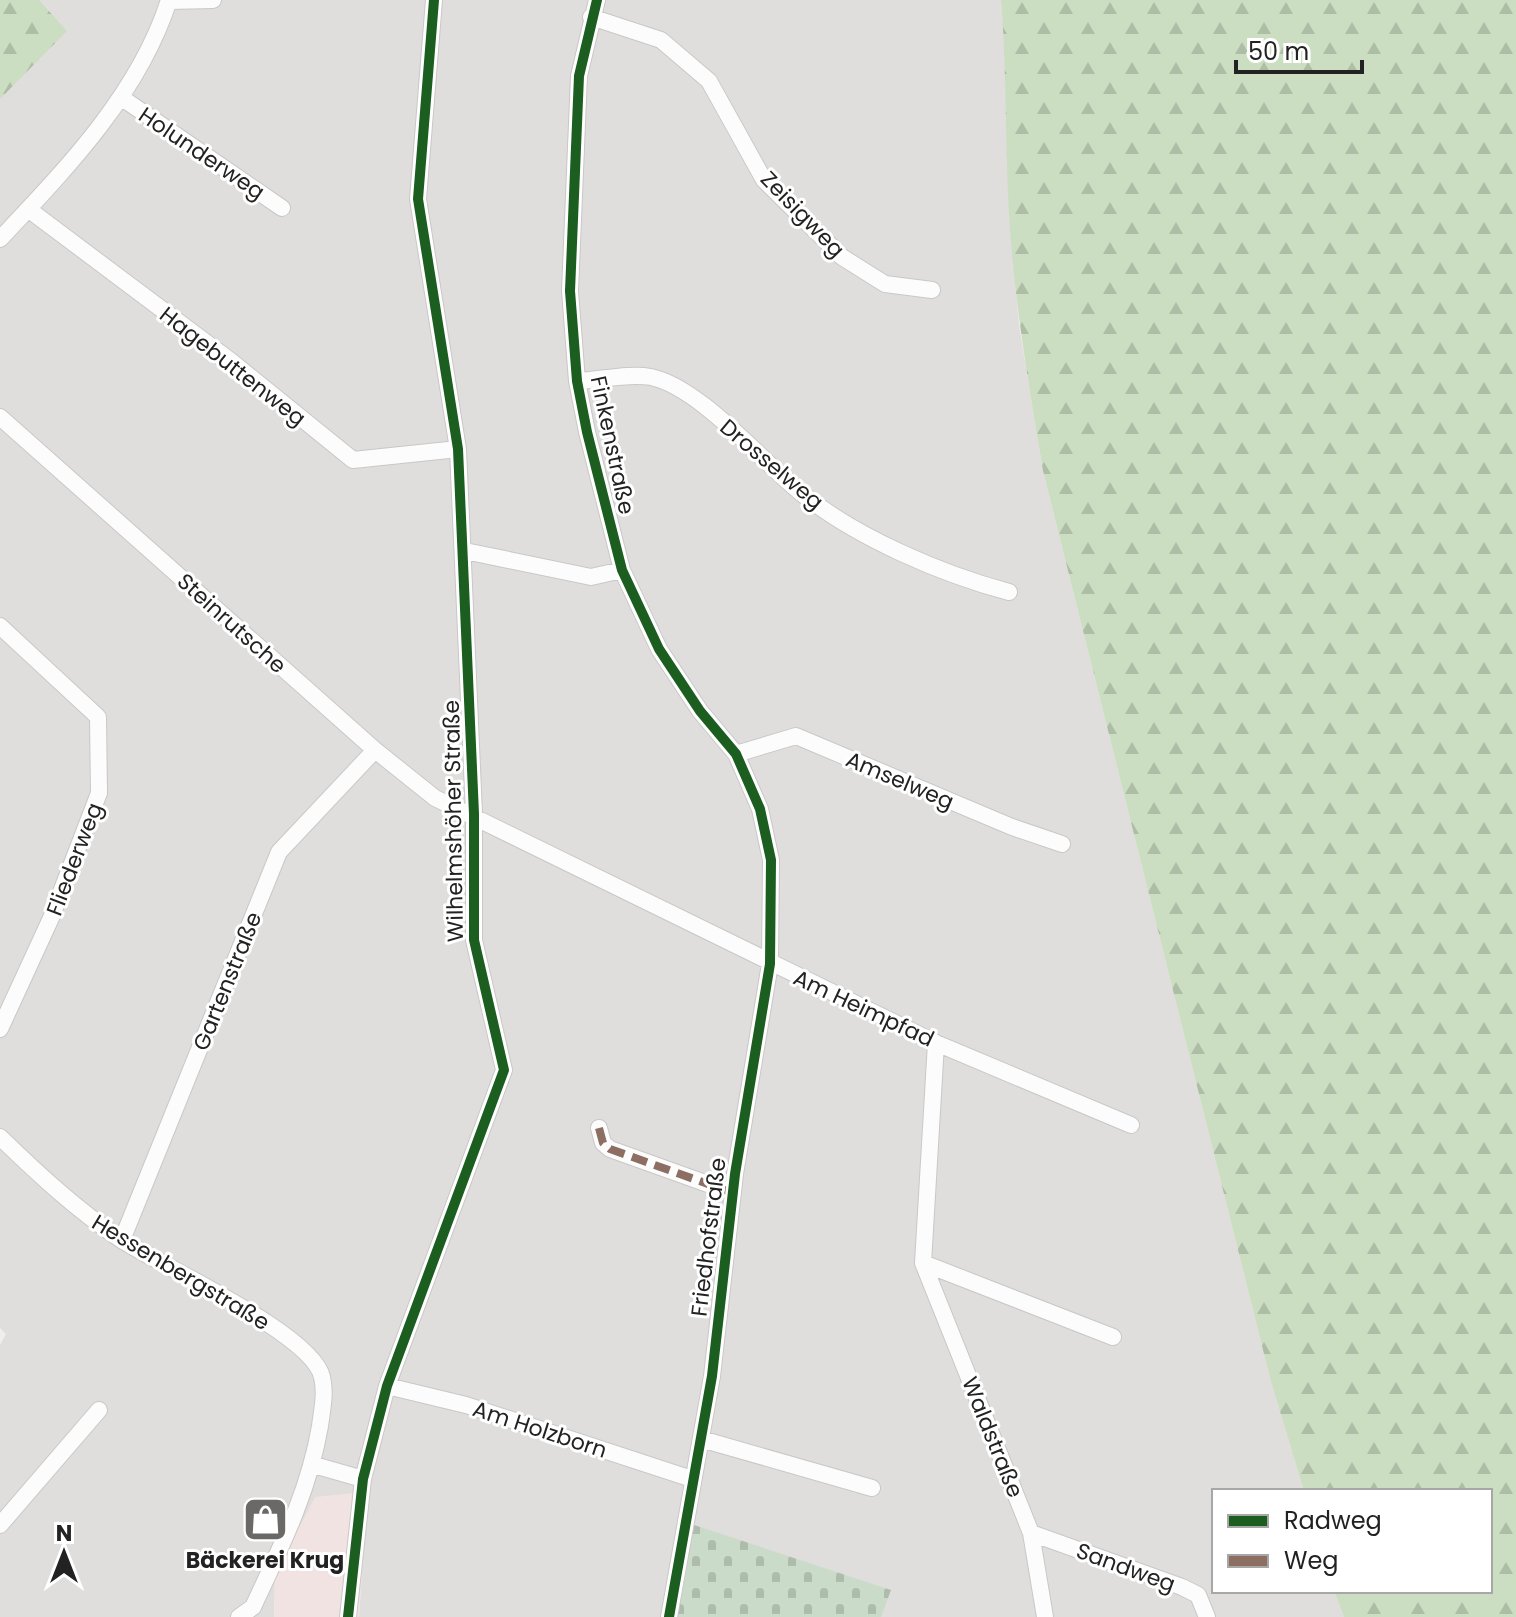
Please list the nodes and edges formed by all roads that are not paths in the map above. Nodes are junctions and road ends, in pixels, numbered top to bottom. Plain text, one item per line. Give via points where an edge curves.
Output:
1 (169, 0) edge
2 (213, 0) edge
3 (434, 0) edge
4 (597, 0) edge
5 (591, 17) junction
6 (122, 98) junction
7 (282, 208) dead end
8 (28, 209) junction
9 (0, 239) edge
10 (932, 290) dead end
11 (577, 381) junction
12 (0, 417) edge
13 (458, 449) junction
14 (465, 551) junction
15 (622, 570) junction
16 (1009, 592) dead end
17 (0, 626) edge
18 (375, 750) junction
19 (736, 754) junction
20 (474, 814) junction
21 (1062, 844) dead end
22 (771, 860) joint
23 (770, 964) junction
24 (0, 1029) edge
25 (936, 1043) junction
26 (1131, 1125) dead end
27 (599, 1128) dead end
28 (0, 1137) edge
29 (733, 1193) junction
30 (122, 1240) junction
31 (923, 1263) junction
32 (1113, 1337) dead end
33 (387, 1386) junction
34 (99, 1410) dead end
35 (701, 1439) junction
36 (314, 1465) junction
37 (363, 1479) junction
38 (692, 1479) junction
39 (872, 1488) dead end
40 (0, 1525) edge
41 (1031, 1533) junction
42 (239, 1617) edge
43 (348, 1617) edge
44 (669, 1617) edge
45 (1045, 1617) edge
46 (1207, 1617) edge

1 - 2 street
1 - 6 street via 151,47
3 - 13 street, Wilhelmshöher Straße via 418,199
4 - 5 street, Finkenstraße
5 - 10 street, Zeisigweg via 661,40 709,81 764,180 842,257 885,284
5 - 11 street, Finkenstraße via 579,76 570,275
6 - 7 street, Holunderweg
6 - 8 street
8 - 9 street
8 - 13 street, Hagebuttenweg via 353,460
11 - 15 street, Finkenstraße
11 - 16 street, Drosselweg via 650,377 688,393 803,494 864,533 960,577
12 - 18 street, Steinrutsche
13 - 14 street, Wilhelmshöher Straße
14 - 15 street via 591,577
14 - 20 street, Wilhelmshöher Straße
15 - 19 street, Finkenstraße via 659,649
17 - 24 street, Fliederweg via 98,717 99,793 51,918
18 - 20 street, Steinrutsche via 435,798
18 - 30 street, Gartenstraße via 279,852
19 - 21 street, Amselweg via 796,736
19 - 22 street, Finkenstraße via 760,809
20 - 23 street, Am Heimpfad
20 - 33 street, Wilhelmshöher Straße via 474,940 504,1070
22 - 23 street, Friedhofstraße
23 - 25 street, Am Heimpfad
23 - 29 street, Friedhofstraße
25 - 26 street, Am Heimpfad
25 - 31 street, Waldstraße
27 - 29 street via 610,1149
28 - 30 street, Hessenbergstraße via 75,1206
29 - 35 street, Friedhofstraße
30 - 36 street, Hessenbergstraße via 267,1323 315,1360 323,1403
31 - 32 street
31 - 41 street, Waldstraße
33 - 37 street, Wilhelmshöher Straße
33 - 38 street, Am Holzborn via 466,1405
34 - 40 street
35 - 38 street, Friedhofstraße
35 - 39 street
36 - 37 street
36 - 42 street via 253,1607
37 - 43 street, Wilhelmshöher Straße
38 - 44 street, Friedhofstraße
41 - 45 street, Waldstraße
41 - 46 street, Sandweg via 1182,1587 1198,1595

